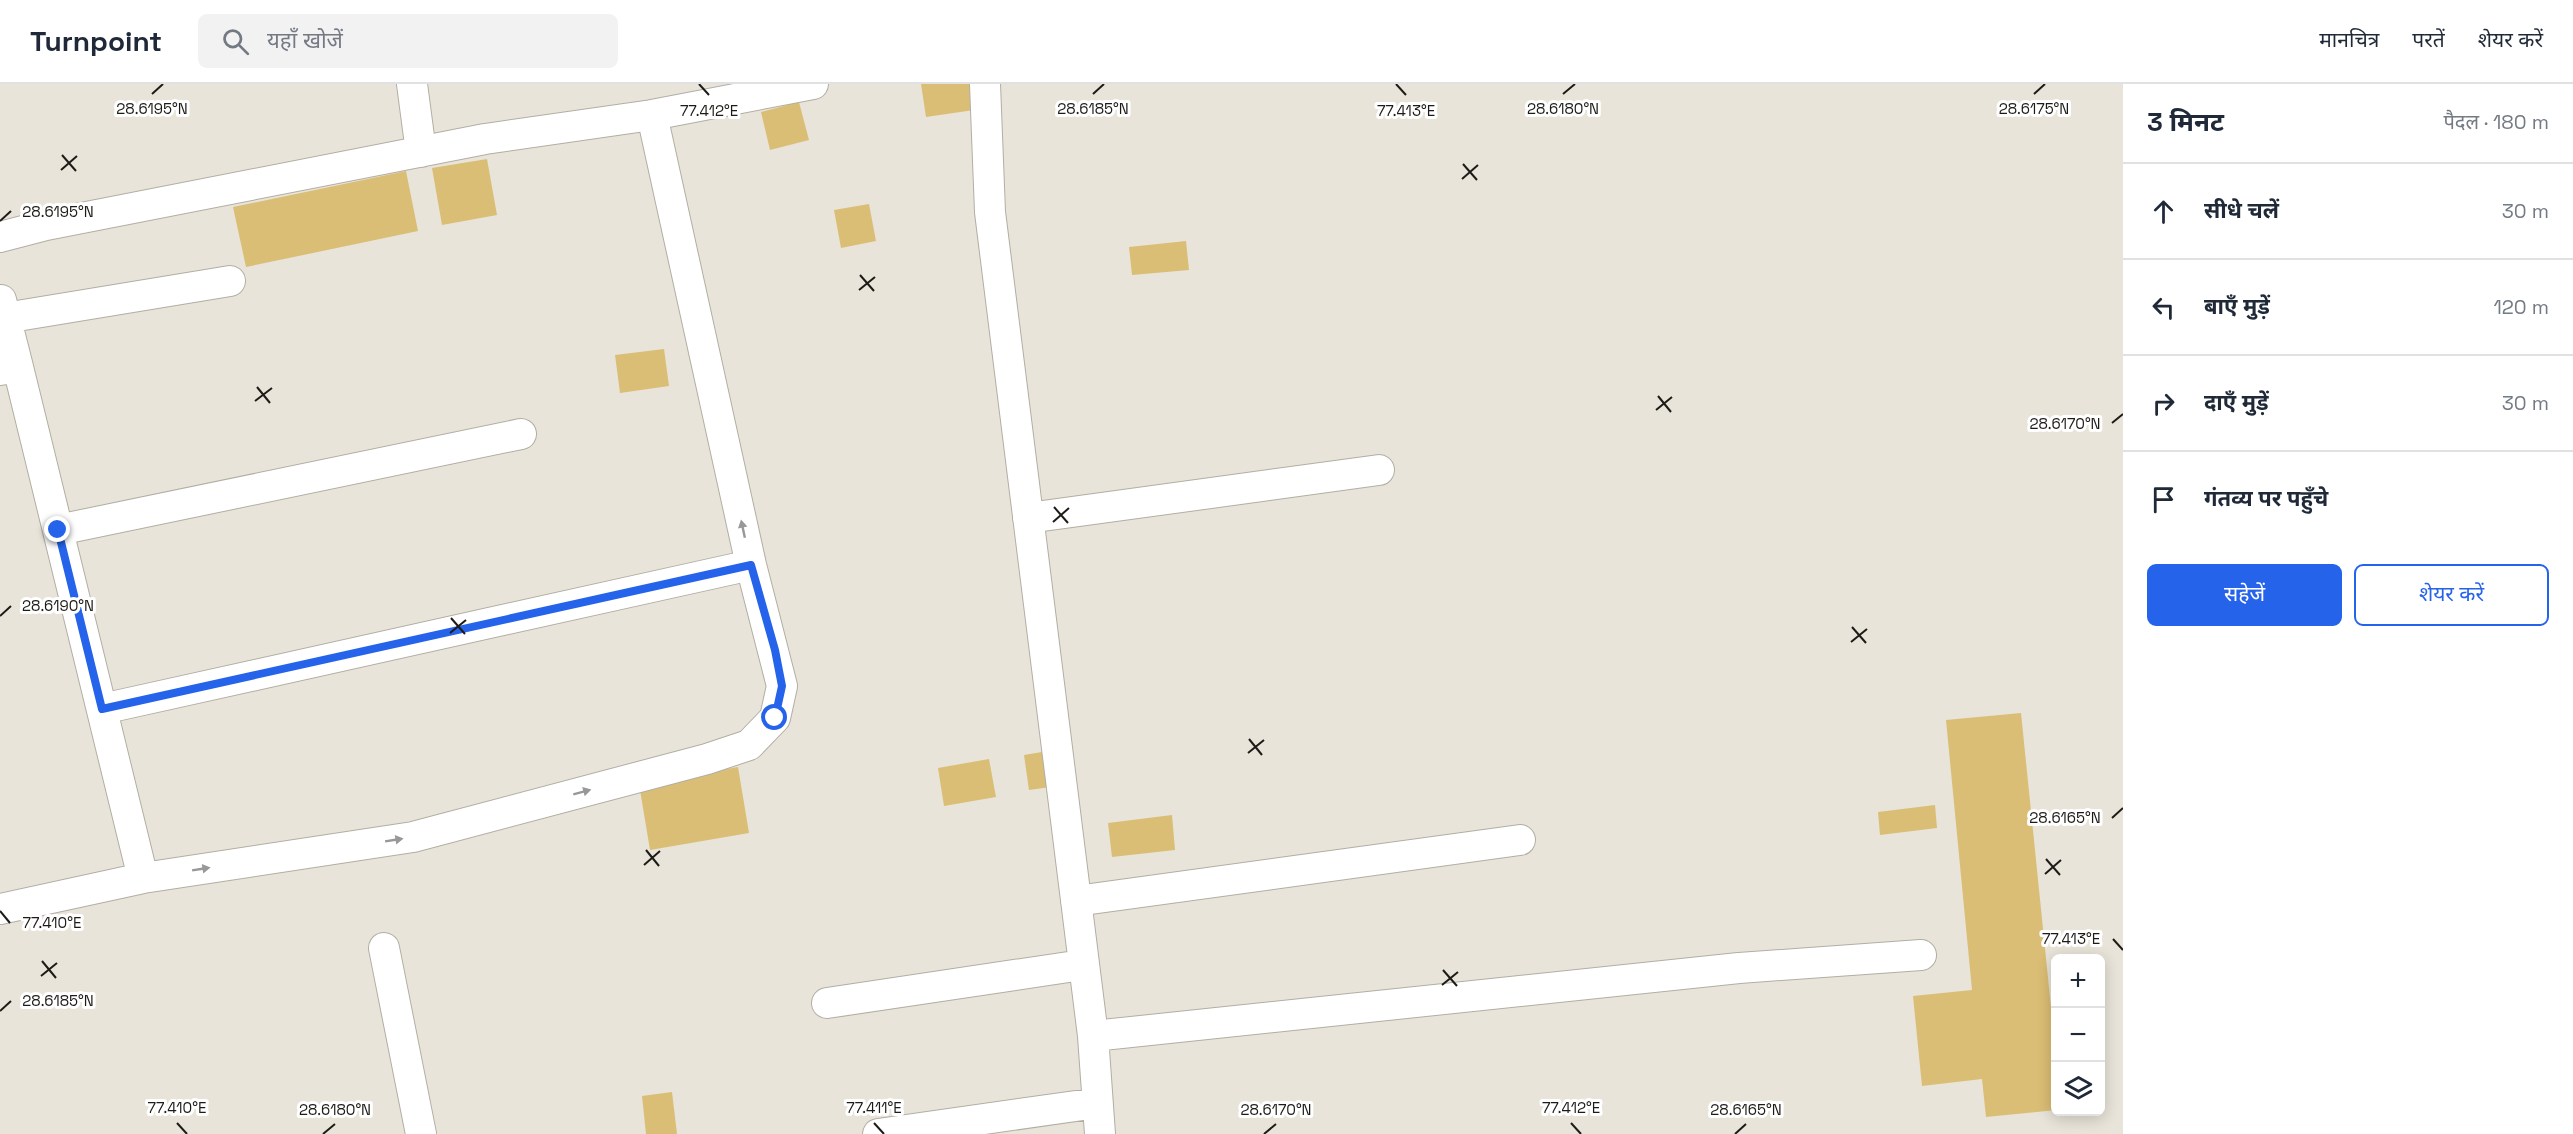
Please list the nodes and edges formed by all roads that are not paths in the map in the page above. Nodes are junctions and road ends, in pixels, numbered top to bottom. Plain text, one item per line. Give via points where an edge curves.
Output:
1 (412, 84) edge
2 (813, 84) edge
3 (985, 84) edge
4 (652, 115) junction
5 (421, 152) junction
6 (0, 237) edge
7 (230, 281) dead end
8 (3, 308) edge
9 (9, 368) edge
10 (521, 434) dead end
11 (1379, 470) dead end
12 (1028, 518) junction
13 (58, 530) junction
14 (751, 565) junction
15 (102, 709) junction
16 (1520, 840) dead end
17 (143, 878) junction
18 (1076, 901) junction
19 (0, 909) edge
20 (384, 948) dead end
21 (1921, 955) dead end
22 (1082, 965) junction
23 (827, 1003) dead end
24 (1093, 1036) junction
25 (1097, 1103) junction
26 (421, 1134) edge
27 (878, 1134) edge
28 (1100, 1134) edge

1 - 5 street
2 - 4 street
3 - 12 street via 990,212
4 - 5 street
14 -> 4 street
5 - 6 street
7 - 8 street
8 - 9 street
9 - 13 street
10 - 13 street
11 - 12 street
12 - 18 street
13 - 15 street
14 - 15 street
17 -> 14 street via 413,837 749,745 775,718 782,686
15 - 17 street
16 - 18 street
17 - 19 street
18 - 22 street
20 - 26 street
21 - 24 street via 1739,968
22 - 23 street
22 - 24 street
24 - 25 street
25 - 27 street
25 - 28 street

